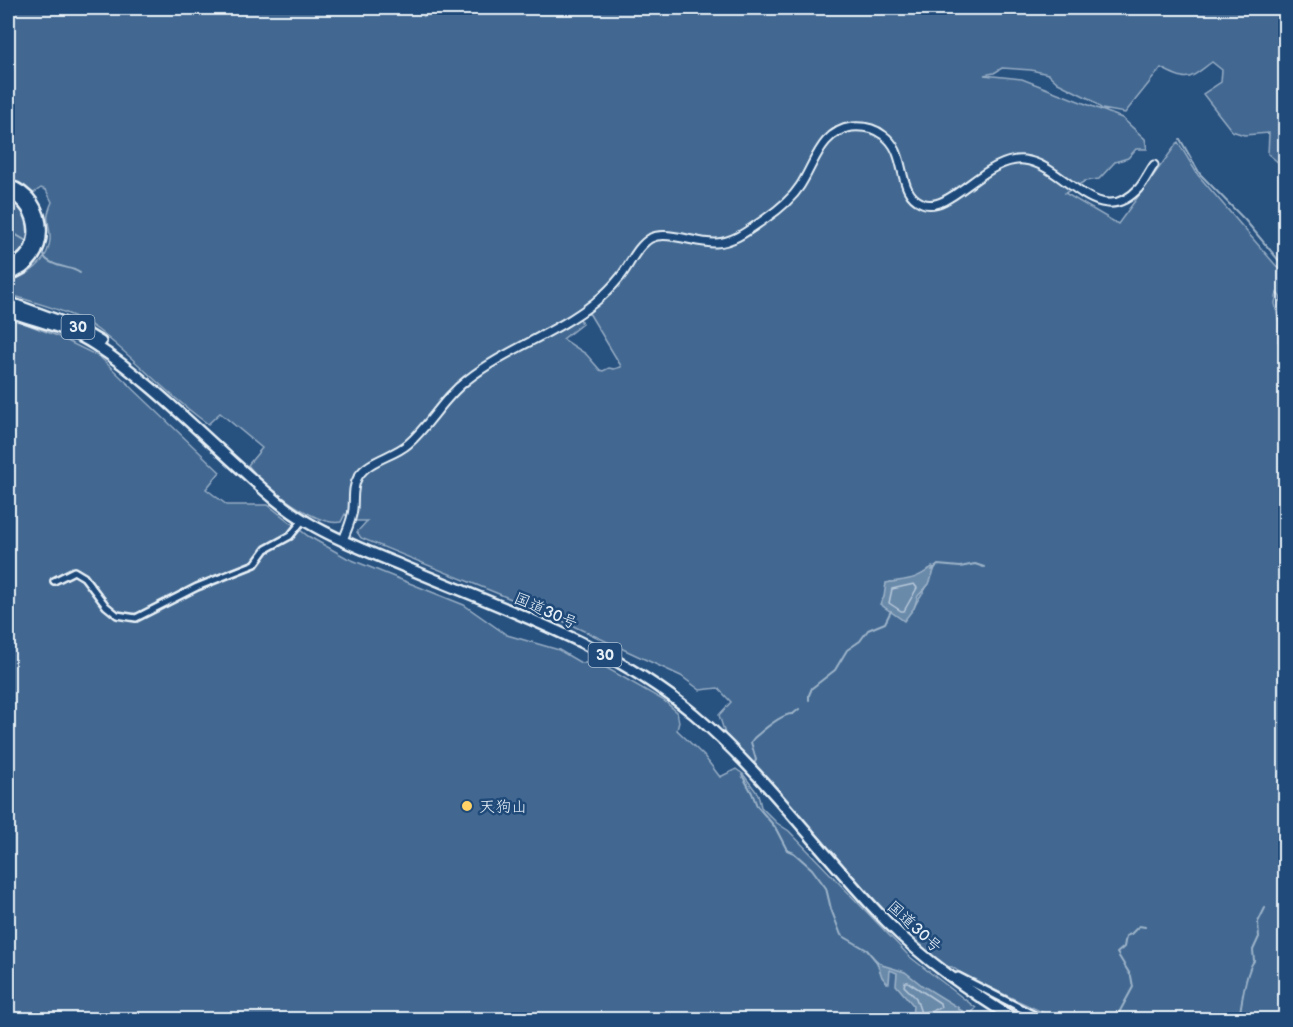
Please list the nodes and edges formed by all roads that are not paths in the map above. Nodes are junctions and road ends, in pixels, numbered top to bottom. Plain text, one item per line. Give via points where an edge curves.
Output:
1 (1154, 165) dead end
2 (8, 185) edge
3 (8, 192) edge
4 (37, 240) junction
5 (23, 263) junction
6 (8, 267) edge
7 (8, 275) edge
8 (8, 302) edge
9 (8, 311) edge
10 (135, 375) junction
11 (303, 520) junction
12 (343, 540) junction
13 (54, 581) dead end
14 (952, 979) junction
15 (1016, 1020) edge
16 (1044, 1020) edge

1 - 12 street via 1140,187 1115,202 1096,201 1042,164 1021,159 1000,164 943,202 928,205 909,193 897,150 887,137 862,127 836,132 821,146 789,200 743,234 715,243 664,235 652,238 591,306 468,379 408,444 359,475 352,518
2 - 4 highway via 25,193 37,208 42,225
3 - 4 highway via 30,212
4 - 5 highway
5 - 6 highway
5 - 7 highway via 20,271
8 - 10 highway, 国道30号 / 30 via 88,333
9 - 10 highway, 国道30号 / 30 via 82,337
10 - 11 highway, 国道30号 / 30
11 - 12 highway, 国道30号 / 30
11 - 13 street via 290,536 266,549 255,564 197,586 135,618 117,615 74,571
12 - 14 highway, 国道30号 / 30 via 567,635 624,665 670,696 746,764 888,922
14 - 15 highway, 国道30号 / 30
14 - 16 street via 958,976

